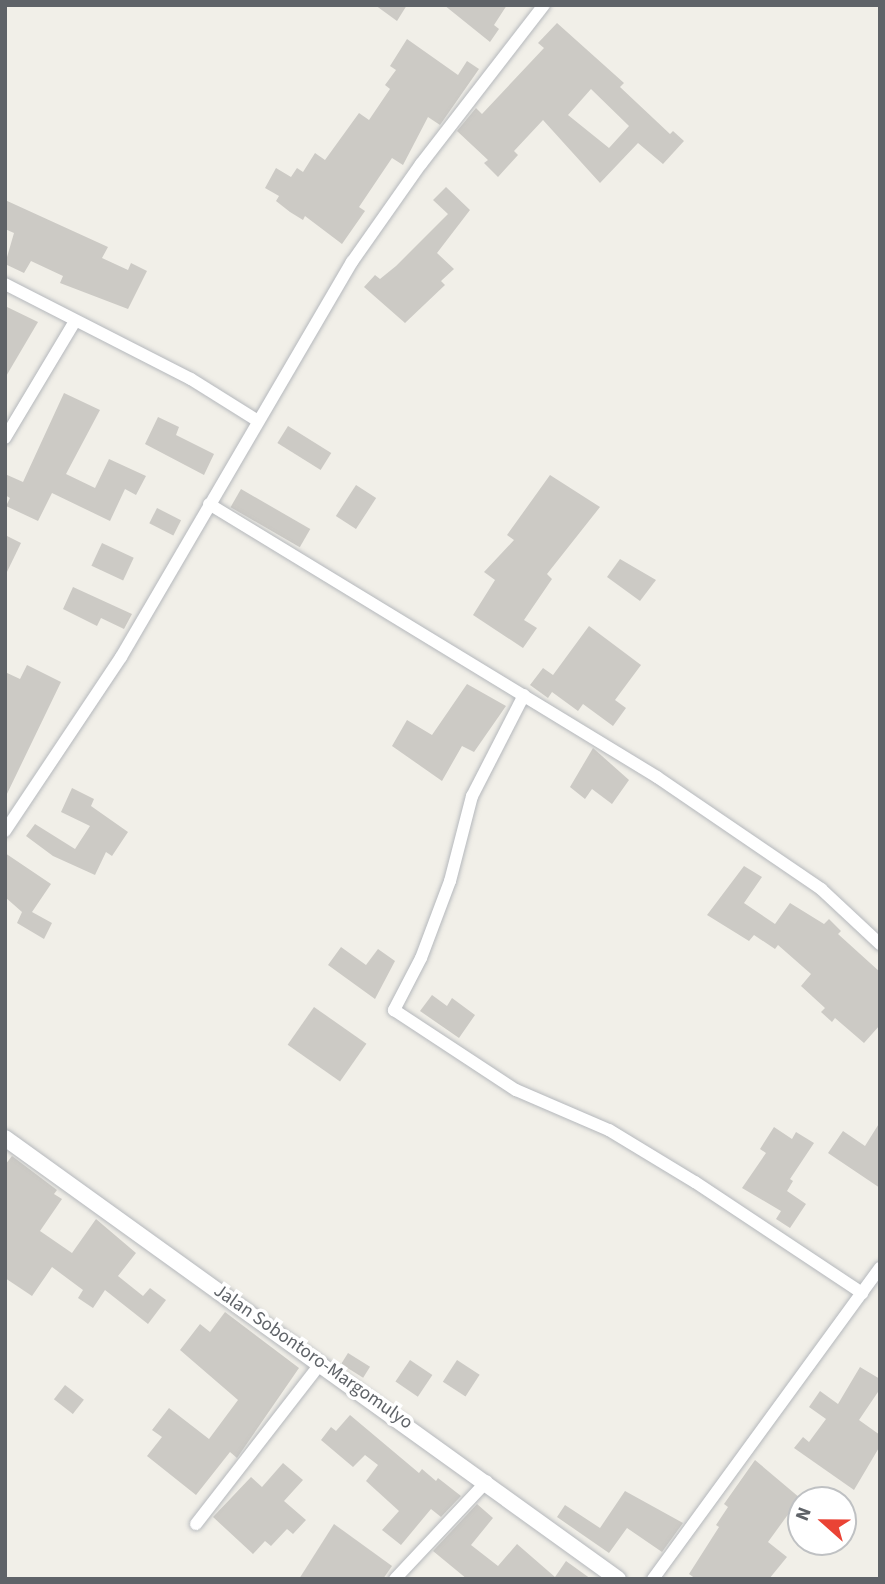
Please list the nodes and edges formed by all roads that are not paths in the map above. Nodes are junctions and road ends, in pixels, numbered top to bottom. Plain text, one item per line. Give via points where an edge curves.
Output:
1 (544, 5) edge
2 (5, 284) edge
3 (75, 321) junction
4 (258, 421) junction
5 (5, 438) edge
6 (209, 504) junction
7 (524, 695) junction
8 (5, 831) edge
9 (880, 944) edge
10 (5, 1138) edge
11 (880, 1268) edge
12 (862, 1293) junction
13 (321, 1363) junction
14 (487, 1481) junction
15 (196, 1524) dead end
16 (395, 1579) edge
17 (618, 1579) edge
18 (653, 1579) edge

1 - 4 street via 352,262
2 - 3 street
3 - 4 street via 191,379
3 - 5 street
4 - 6 street
6 - 7 street
6 - 8 street via 121,657
7 - 9 street via 707,809 821,889
7 - 12 street via 472,796 450,881 421,958 394,1010 516,1090 609,1130 695,1182
10 - 13 street, Jalan Sobontoro-Margomulyo
11 - 12 street
12 - 18 street
13 - 14 street, Jalan Sobontoro-Margomulyo
13 - 15 street
14 - 16 street
14 - 17 street, Jalan Sobontoro-Margomulyo

